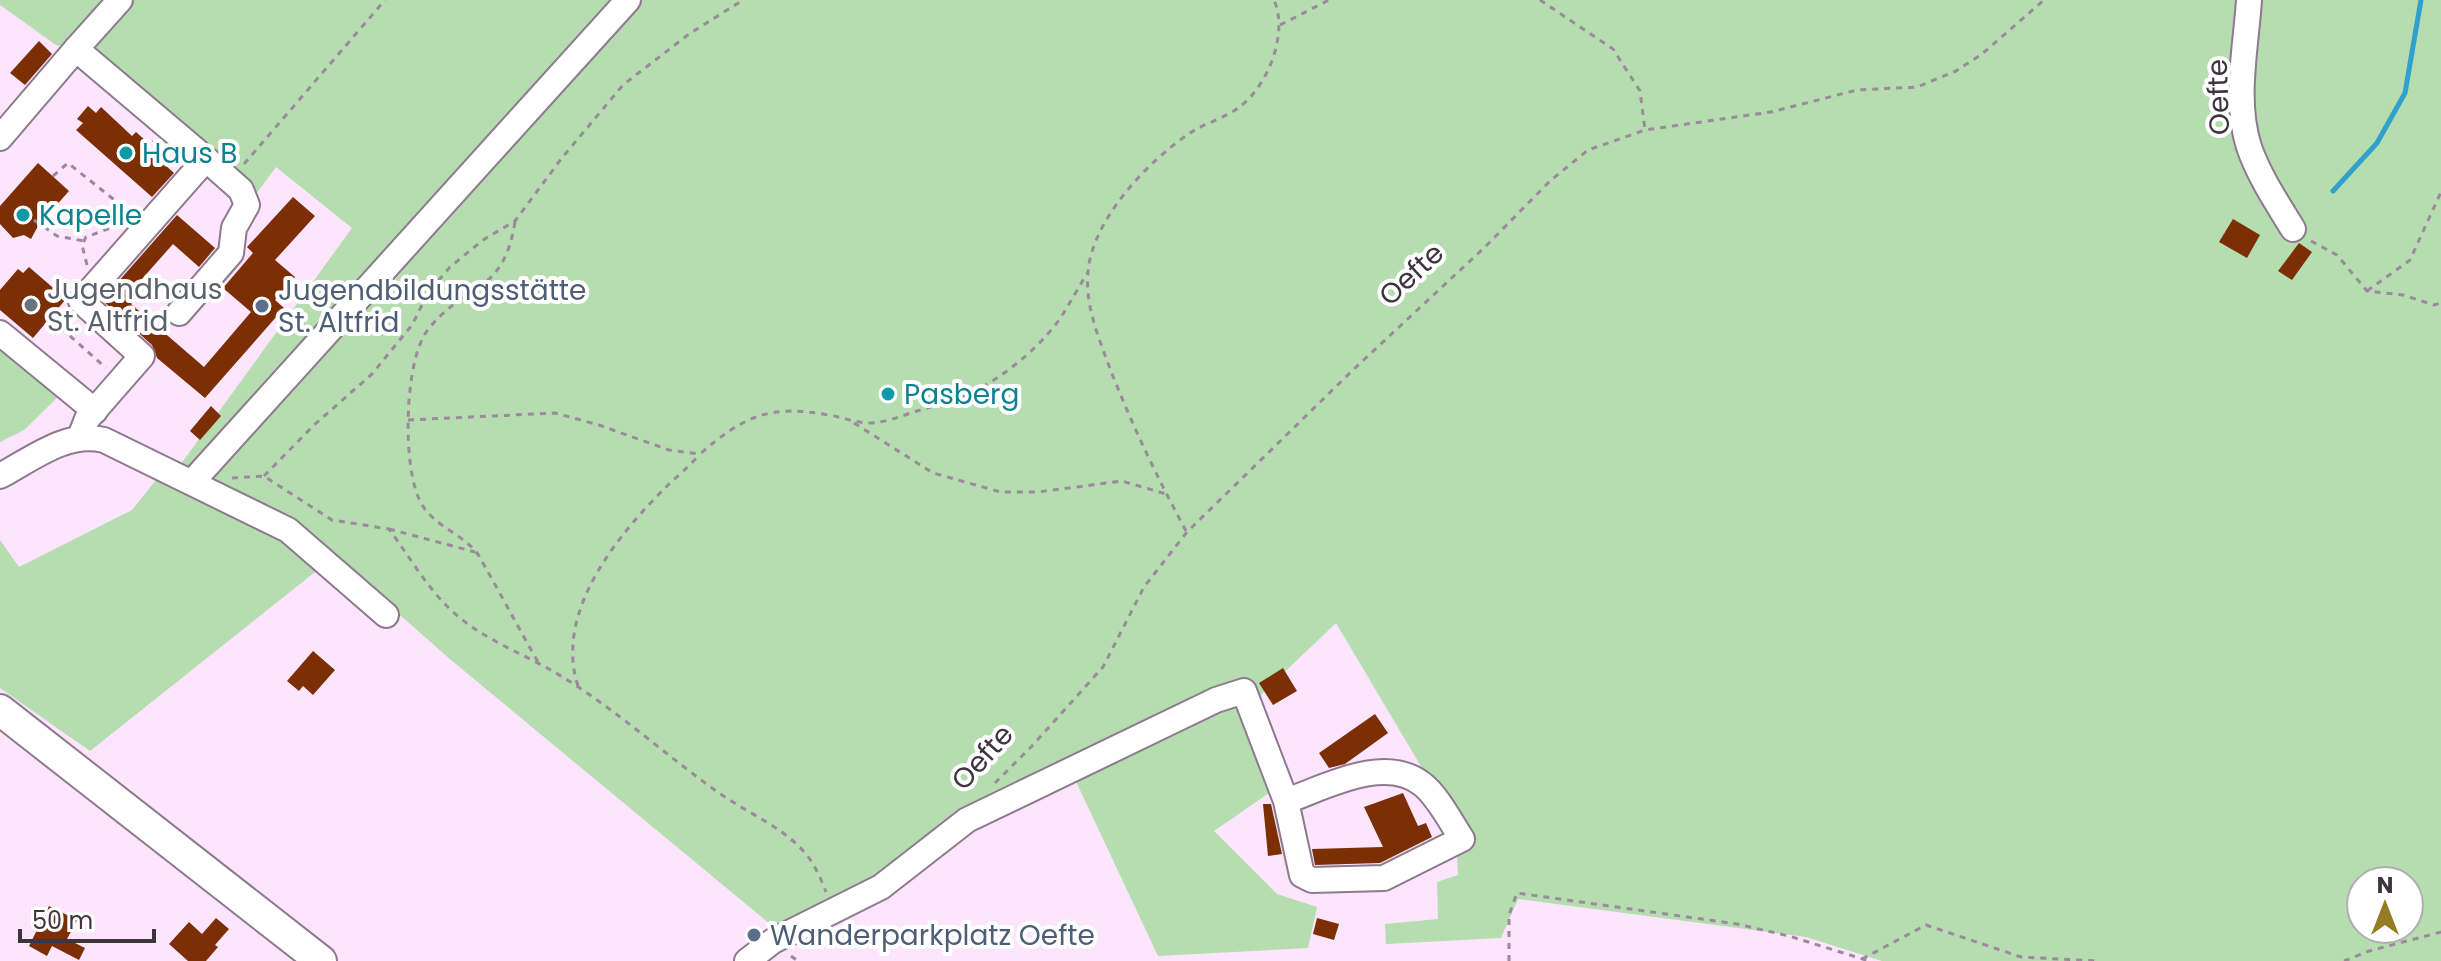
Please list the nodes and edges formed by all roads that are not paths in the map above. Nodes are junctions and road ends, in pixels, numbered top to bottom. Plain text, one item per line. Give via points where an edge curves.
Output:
1 (120, 0) edge
2 (628, 0) edge
3 (2249, 0) edge
4 (76, 49) junction
5 (0, 138) edge
6 (206, 159) junction
7 (2293, 229) road end
8 (179, 313) dead end
9 (0, 333) edge
10 (107, 396) junction
11 (80, 437) junction
12 (0, 476) edge
13 (193, 481) junction
14 (386, 615) dead end
15 (0, 710) edge
16 (1286, 801) junction
17 (321, 961) edge
18 (747, 961) edge

1 - 4 street
2 - 13 street
3 - 7 street, Oefte via 2242,82 2249,147
4 - 5 street
4 - 6 street
6 - 8 street via 245,196 247,205 234,228 231,253
6 - 10 street via 143,223 81,301 142,356
9 - 10 street
10 - 11 street via 87,419
11 - 12 street
11 - 13 street via 104,440
13 - 14 street via 288,530
15 - 17 main road
16 - 16 street via 1302,875 1312,880 1384,878 1462,839 1422,783 1392,771
16 - 18 street, Oefte via 1244,691 967,820 881,887 773,941

